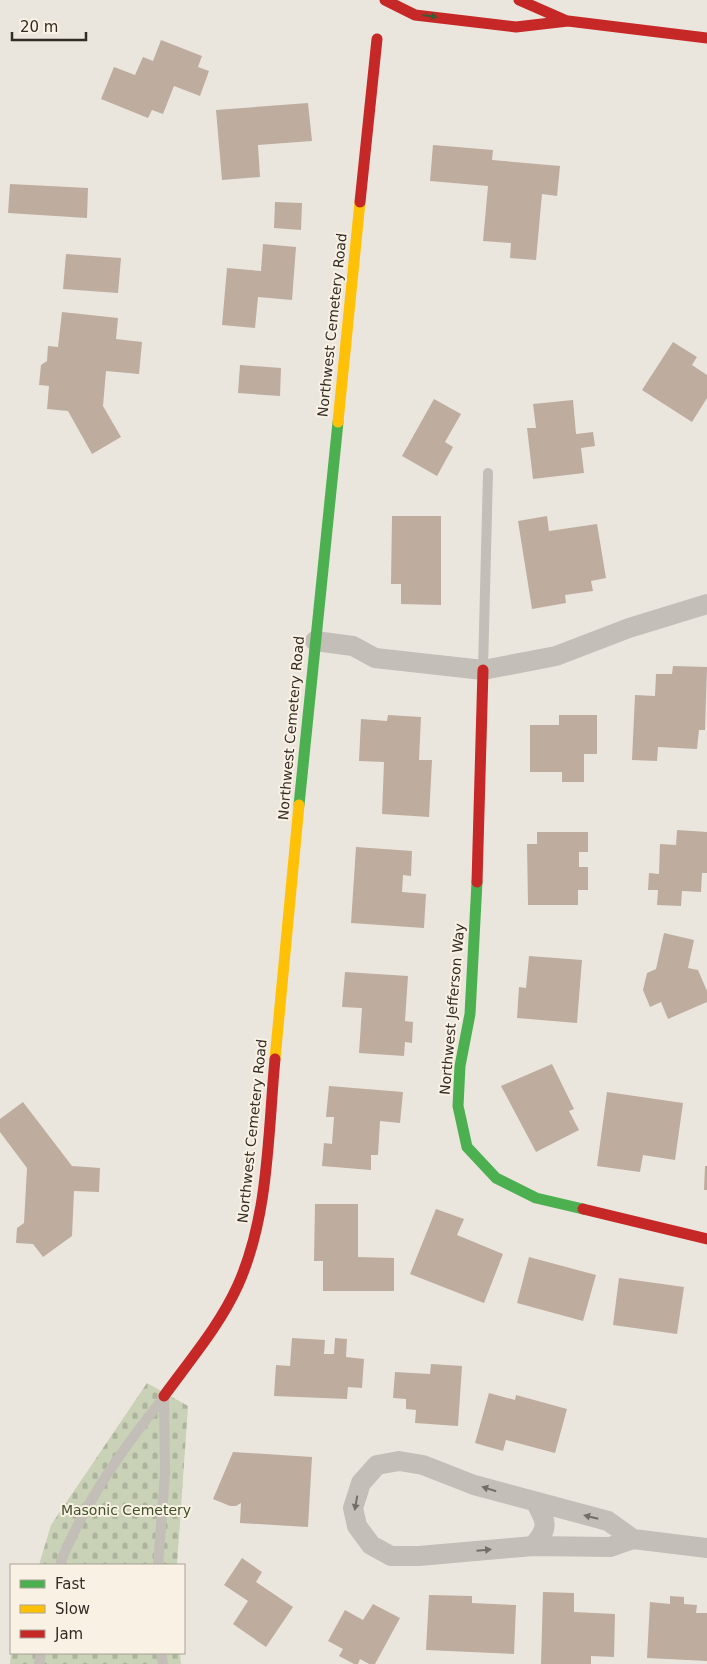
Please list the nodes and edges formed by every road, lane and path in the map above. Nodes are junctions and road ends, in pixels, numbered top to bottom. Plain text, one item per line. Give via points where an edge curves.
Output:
1 (385, 0) edge
2 (519, 0) edge
3 (568, 22) junction
4 (707, 38) edge
5 (377, 40) dead end
6 (488, 473) dead end
7 (707, 604) edge
8 (315, 640) junction
9 (483, 670) junction
10 (707, 1239) edge
11 (164, 1396) junction
12 (536, 1503) junction
13 (633, 1539) junction
14 (533, 1546) junction
15 (707, 1548) edge
16 (60, 1564) edge
17 (158, 1564) edge

1 -> 3 street via 414,15 516,27
2 - 3 street
3 - 4 street
5 - 8 street, Northwest Cemetery Road
6 - 9 lane
7 - 9 street via 556,656
8 - 9 street via 353,646 375,658
8 - 11 street, Northwest Cemetery Road via 256,1230 244,1272 219,1317
9 - 10 street, Northwest Jefferson Way via 475,938 470,1014 460,1066 458,1106 467,1147 496,1178 536,1198
11 - 16 lane via 96,1491
11 - 17 lane via 165,1473
13 -> 12 street via 608,1521
12 - 14 street via 545,1519 544,1534
12 -> 14 street via 474,1485 422,1465 399,1461 377,1465 361,1484 353,1508 357,1526 371,1545 391,1556
13 - 14 street via 610,1547
13 - 15 street

